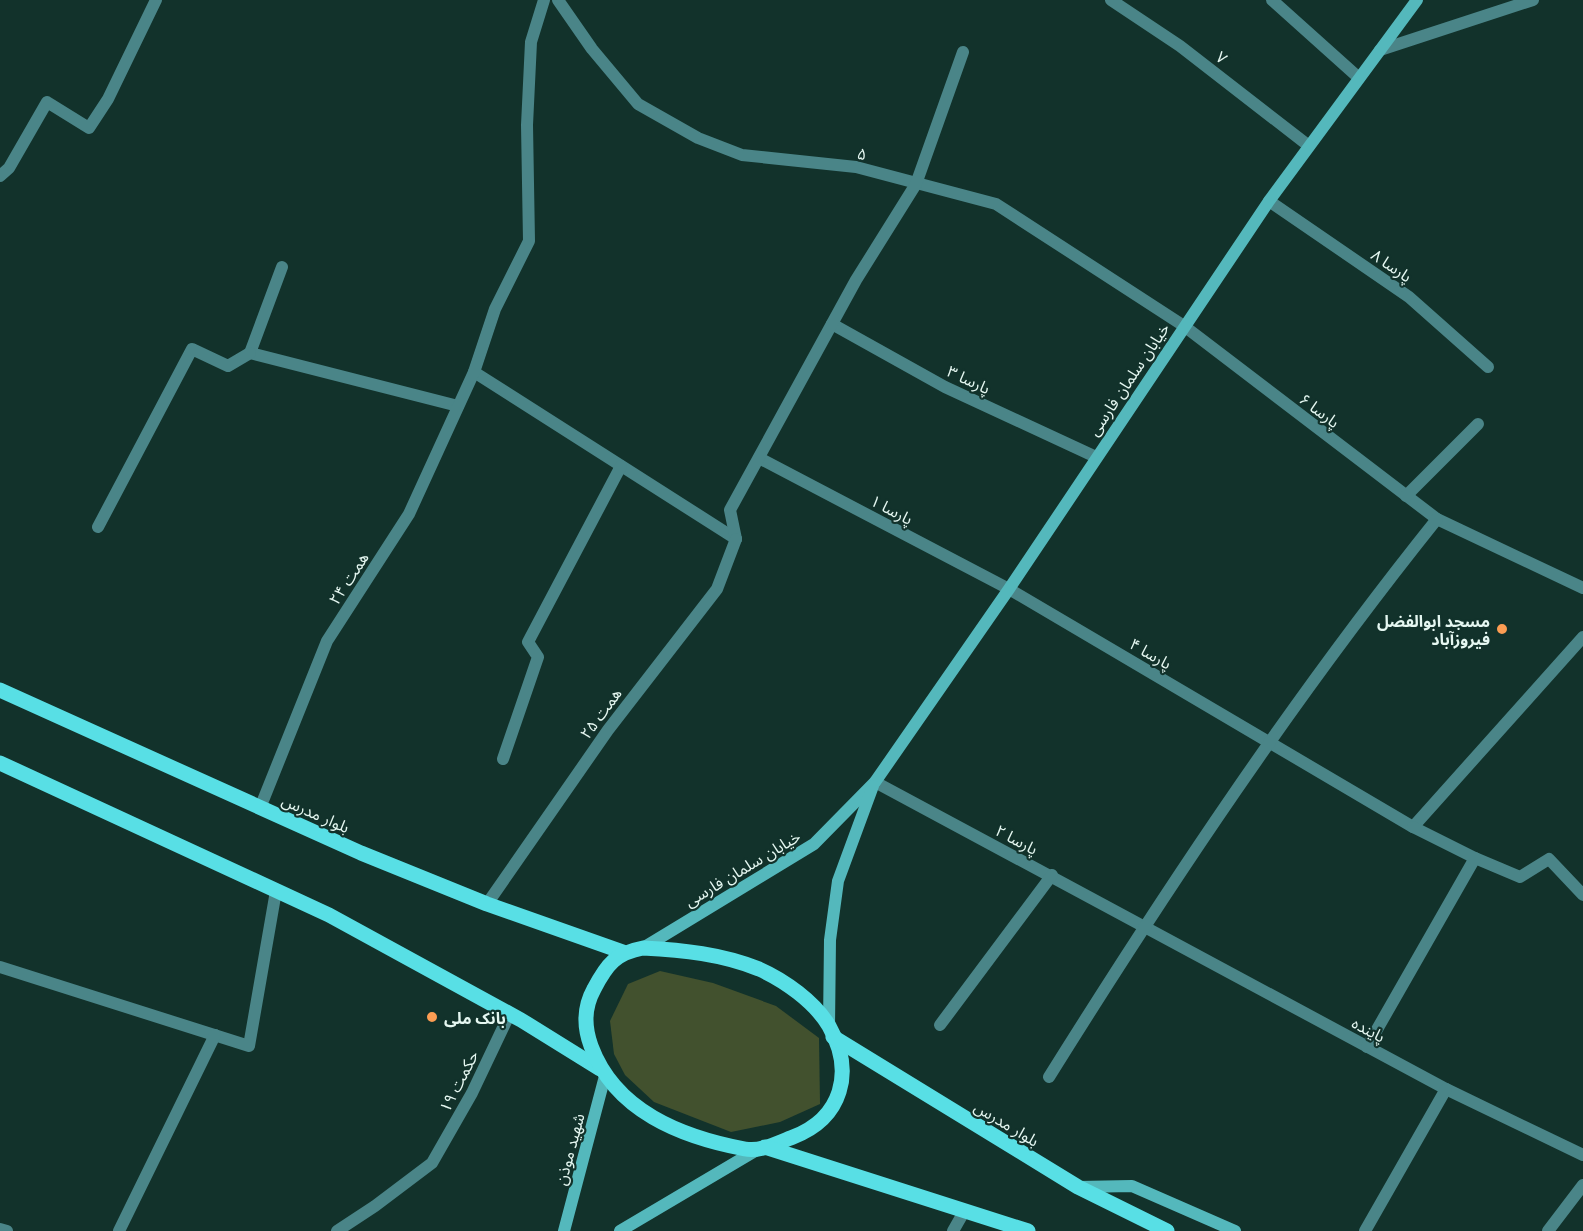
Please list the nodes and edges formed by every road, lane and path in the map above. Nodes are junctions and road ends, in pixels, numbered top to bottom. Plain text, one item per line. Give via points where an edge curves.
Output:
1 (156, 0) edge
2 (544, 0) edge
3 (558, 0) edge
4 (1111, 0) edge
5 (1272, 0) edge
6 (1417, 0) edge
7 (1533, 0) edge
8 (1380, 50) junction
9 (963, 52) dead end
10 (1359, 78) junction
11 (1309, 146) junction
12 (0, 176) edge
13 (916, 184) junction
14 (1269, 201) junction
15 (282, 267) dead end
16 (832, 324) junction
17 (1184, 326) junction
18 (250, 353) junction
19 (1488, 367) dead end
20 (474, 372) junction
21 (458, 406) junction
22 (1478, 424) dead end
23 (1096, 457) junction
24 (759, 458) junction
25 (621, 466) junction
26 (1406, 495) junction
27 (1437, 519) junction
28 (98, 527) dead end
29 (736, 539) junction
30 (1583, 588) edge
31 (1009, 589) junction
32 (1583, 637) edge
33 (0, 690) edge
34 (1274, 745) junction
35 (503, 759) dead end
36 (0, 763) edge
37 (875, 782) junction
38 (260, 808) junction
39 (1413, 827) junction
40 (1475, 858) junction
41 (1052, 875) junction
42 (276, 891) junction
43 (1583, 895) edge
44 (487, 904) junction
45 (1144, 926) junction
46 (644, 948) junction
47 (623, 952) junction
48 (0, 967) edge
49 (510, 1013) junction
50 (940, 1025) dead end
51 (831, 1031) junction
52 (215, 1035) junction
53 (1367, 1047) junction
54 (602, 1073) junction
55 (1049, 1077) dead end
56 (1446, 1089) junction
57 (760, 1149) junction
58 (1583, 1155) edge
59 (1583, 1185) edge
60 (1078, 1186) junction
61 (965, 1210) junction
62 (0, 1229) edge
63 (7, 1231) edge
64 (119, 1231) edge
65 (337, 1231) edge
66 (564, 1231) edge
67 (620, 1231) edge
68 (953, 1231) edge
69 (1028, 1231) edge
70 (1167, 1231) edge
71 (1235, 1231) edge
72 (1365, 1231) edge
73 (1548, 1231) edge

1 - 12 street via 108,99 89,128 47,102 9,168
2 - 20 street, همت ۲۴ via 531,42 527,125 529,241 495,309
3 - 13 street, ۵ via 592,50 638,104 698,138 742,155 856,167
4 - 11 street, ۷ via 1180,46
5 - 10 street
6 - 8 main road, خیابان سلمان فارسی
7 - 8 street
8 - 10 main road, خیابان سلمان فارسی
9 - 13 street
10 - 11 main road, خیابان سلمان فارسی
11 - 14 main road, خیابان سلمان فارسی
13 - 16 street
13 - 17 street, ۵ via 996,204
14 - 17 main road, خیابان سلمان فارسی
14 - 19 street, پارسا ۸ via 1409,297
15 - 18 street
16 - 23 street, پارسا ۳ via 945,387
16 - 24 street
17 - 23 main road, خیابان سلمان فارسی
17 - 26 street, پارسا ۶
18 - 21 street
18 - 28 street via 228,366 192,349
20 - 21 street, همت ۲۴
20 - 25 street
21 - 38 street, همت ۲۴ via 409,513 327,641
22 - 26 street
23 - 31 main road, خیابان سلمان فارسی
24 - 29 street via 730,510
24 - 31 street, پارسا ۱
25 - 29 street
25 - 35 street via 528,642 538,657
26 - 27 street, پارسا ۶
27 - 30 street, پارسا ۶
27 - 34 street via 1357,619
29 - 44 street, همت ۲۵ via 717,589 608,730
31 - 34 street, پارسا ۴
31 - 37 main road, خیابان سلمان فارسی
32 - 39 street
33 - 38 main road, بلوار مدرس
34 - 39 street, پارسا ۴
34 - 45 street via 1217,816
36 - 42 main road
37 - 41 street, پارسا ۲
37 - 46 main road, خیابان سلمان فارسی via 814,844
37 - 51 main road, خیابان سلمان فارسی via 838,881 830,940
38 - 44 main road, بلوار مدرس
39 - 40 street, پارسا ۴
40 - 43 street, پارسا ۴ via 1520,877 1549,859
40 - 53 street
41 - 45 street, پارسا ۲
41 - 50 street
42 - 49 main road via 329,915
42 - 52 street via 249,1046
44 - 47 main road, بلوار مدرس
45 - 53 street, پاینده
45 - 55 street
46 - 47 main road
46 - 51 main road via 688,950 760,970 803,997
47 - 54 main road via 603,971 588,1006 586,1033
48 - 52 street
49 - 54 main road
49 - 65 street, حکمت ۱۹ via 472,1093 432,1163
51 - 57 main road via 840,1057 842,1084 836,1102 826,1118 812,1128
51 - 60 main road, بلوار مدرس
52 - 64 street
53 - 56 street, پاینده
54 - 57 main road via 637,1108 693,1138
54 - 66 main road, شهید موذن
56 - 58 street, پاینده
56 - 72 street
57 - 61 main road
57 - 67 main road
59 - 73 street
60 - 70 main road, بلوار مدرس
60 - 71 main road via 1132,1186
61 - 68 street
61 - 69 main road
62 - 63 street

